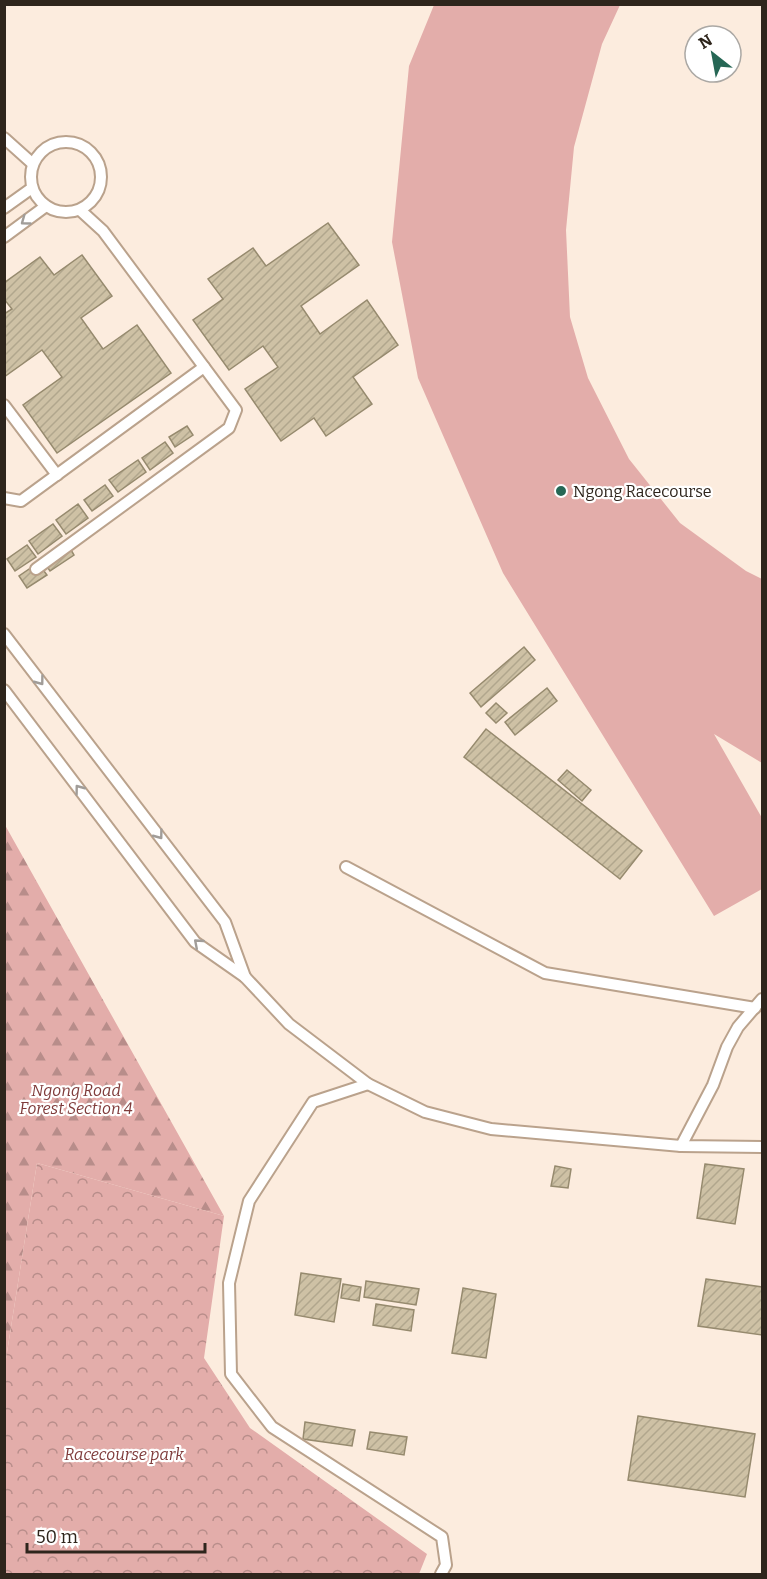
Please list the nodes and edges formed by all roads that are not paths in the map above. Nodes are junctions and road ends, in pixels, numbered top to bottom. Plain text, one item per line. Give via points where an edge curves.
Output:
1 (4, 138) edge
2 (33, 164) junction
3 (32, 188) junction
4 (46, 206) junction
5 (4, 208) edge
6 (80, 210) junction
7 (4, 237) edge
8 (204, 367) junction
9 (4, 405) edge
10 (57, 475) junction
11 (4, 498) edge
12 (36, 569) dead end
13 (4, 634) edge
14 (4, 690) edge
15 (346, 867) dead end
16 (245, 977) junction
17 (759, 1004) edge
18 (368, 1084) junction
19 (681, 1146) junction
20 (762, 1147) edge
21 (441, 1575) edge

1 - 2 lane
2 - 3 lane
2 - 6 lane via 39,154 59,142 71,142 92,152 98,161 101,184 89,204
3 - 4 lane
3 - 5 lane
4 - 6 lane via 56,211
4 -> 7 lane
6 - 8 lane via 103,231
8 - 10 lane
8 - 12 lane via 236,410 229,429
9 - 10 lane
10 - 11 lane via 21,501
13 -> 16 lane via 225,922
16 -> 14 lane via 195,942
15 - 17 lane via 545,973
16 - 18 lane via 289,1024
17 - 19 lane via 738,1027 727,1047 713,1085
18 - 19 lane via 424,1112 491,1128
18 - 21 lane via 313,1102 249,1202 229,1283 231,1374 272,1427 442,1537 446,1565
19 - 20 lane

